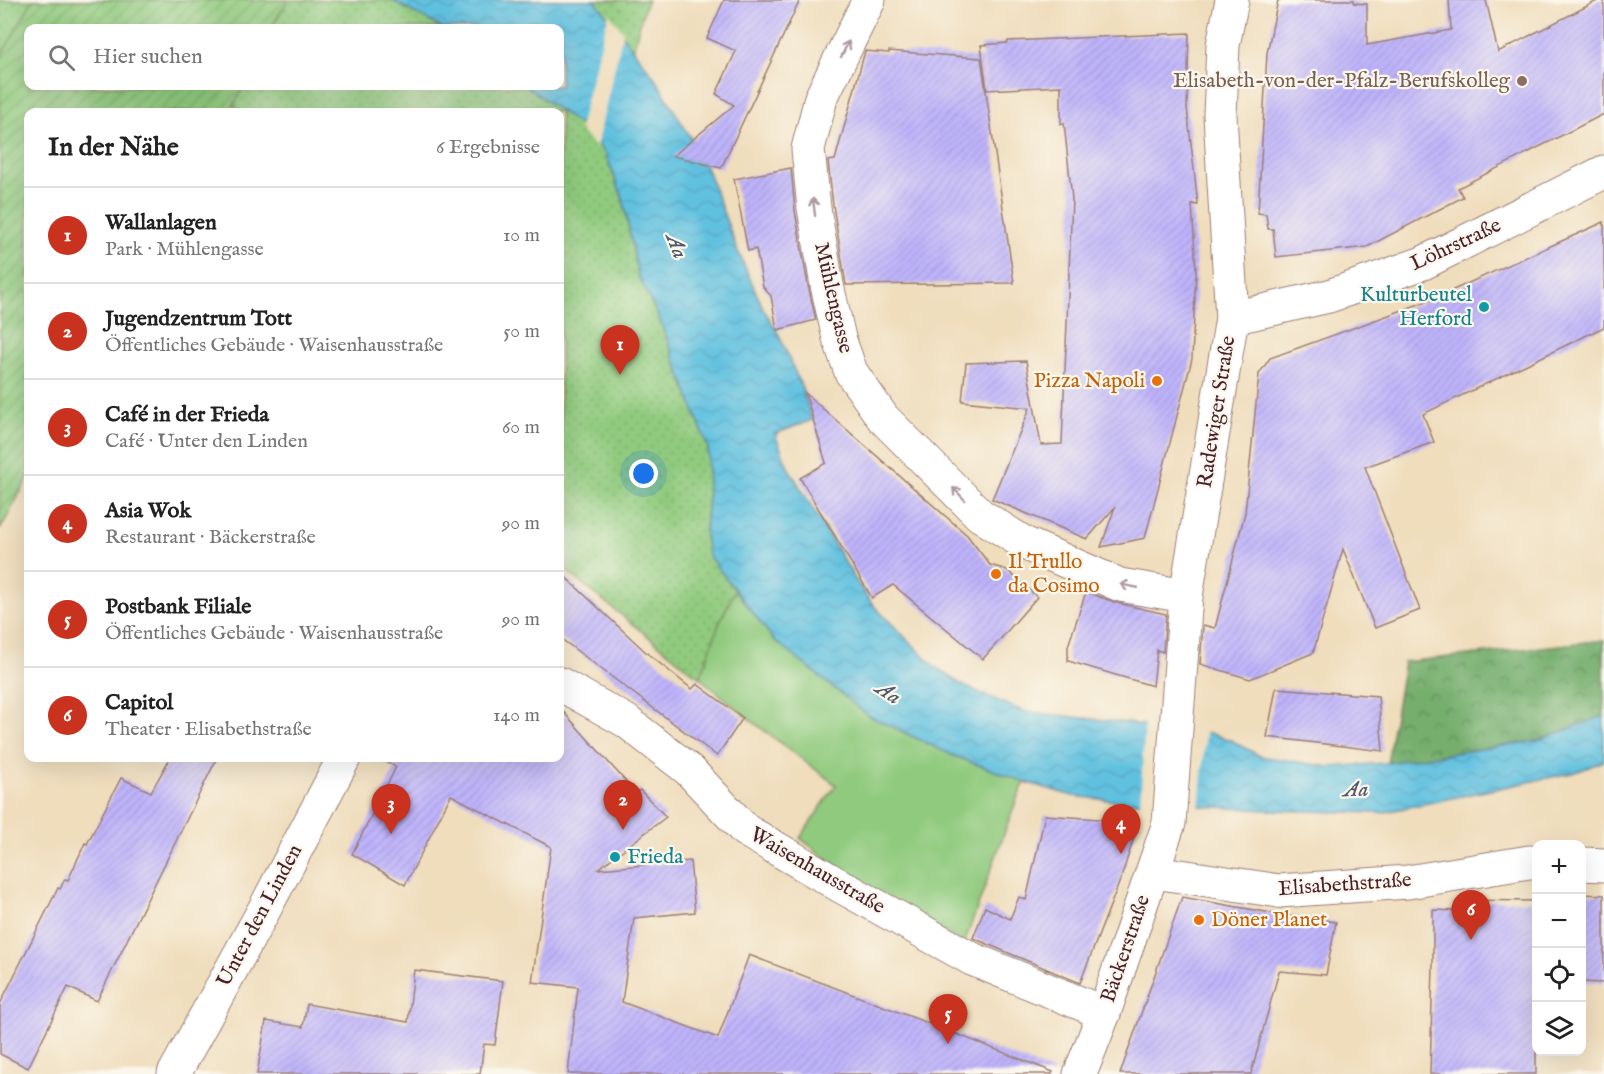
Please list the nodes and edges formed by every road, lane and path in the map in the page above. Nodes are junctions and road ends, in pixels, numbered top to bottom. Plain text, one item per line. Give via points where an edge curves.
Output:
1 (869, 0) edge
2 (1232, 0) edge
3 (1604, 172) edge
4 (1232, 318) junction
5 (1186, 596) junction
6 (564, 686) edge
7 (342, 762) edge
8 (1169, 823) joint
9 (1532, 862) edge
10 (1586, 864) edge
11 (1604, 865) edge
12 (1154, 872) junction
13 (1104, 1013) junction
14 (174, 1074) edge
15 (1080, 1074) edge

5 -> 1 street, Mühlengasse via 1120,585 1024,543 980,515 883,418 851,372 827,285 808,149 821,98
2 - 4 street, Radewiger Straße via 1223,45 1220,115
3 - 4 street, Löhrstraße via 1423,263 1329,296
4 - 5 street, Radewiger Straße
5 - 8 street, Radewiger Straße
6 - 13 street, Waisenhausstraße via 626,722 689,770 745,830 972,959
7 - 14 street, Unter den Linden
8 - 12 street, Bäckerstraße
9 - 12 street, Elisabethstraße via 1408,882 1279,891
10 - 11 street
12 - 13 street, Bäckerstraße
13 - 15 street, Bäckerstraße

